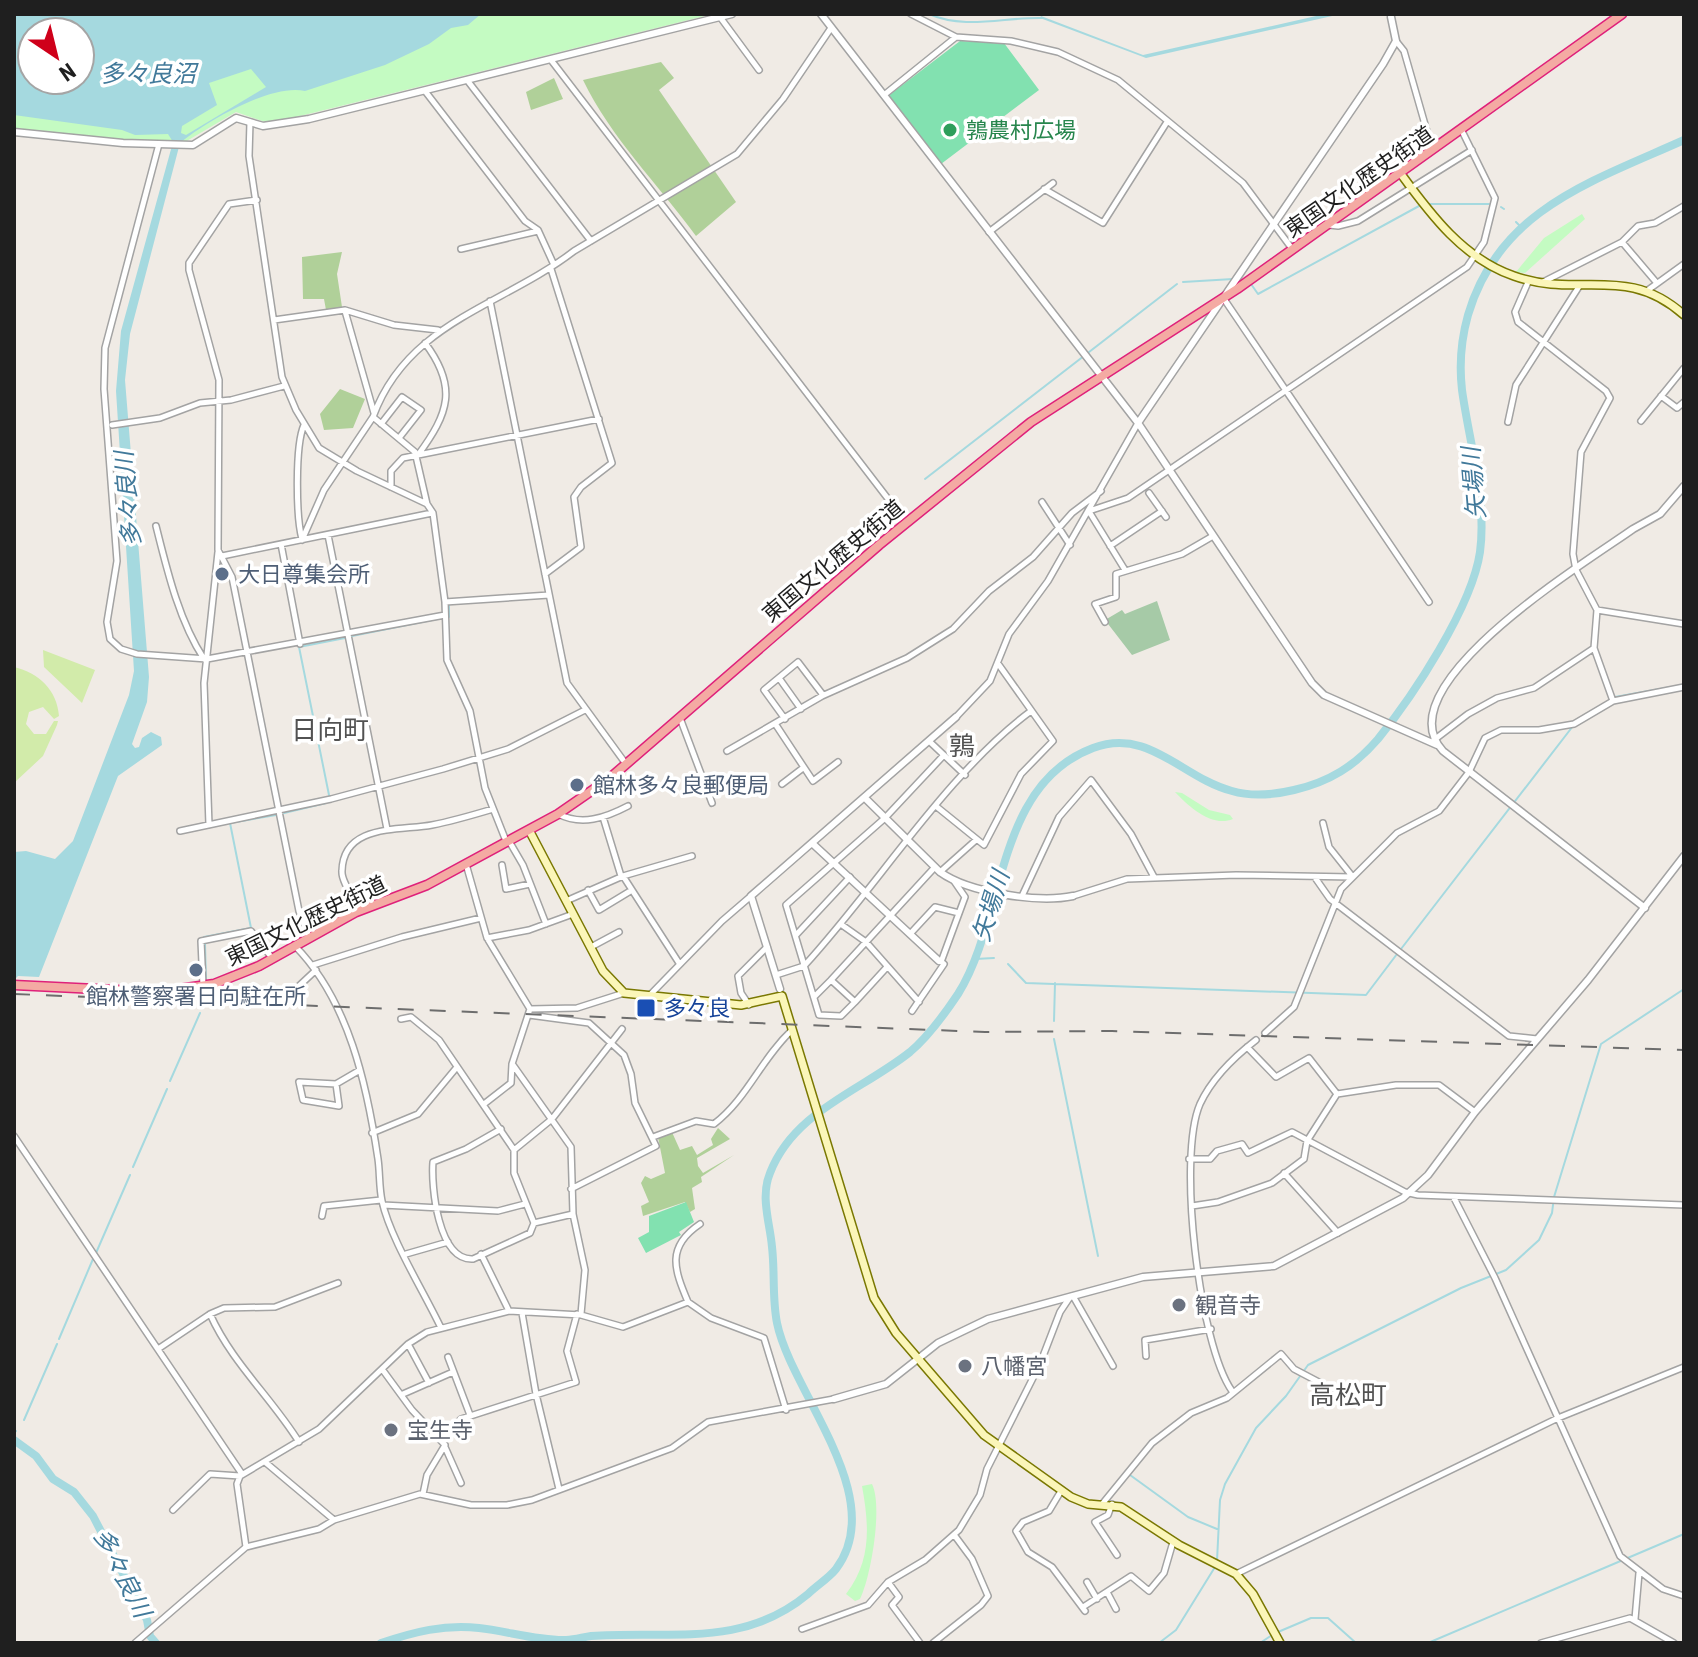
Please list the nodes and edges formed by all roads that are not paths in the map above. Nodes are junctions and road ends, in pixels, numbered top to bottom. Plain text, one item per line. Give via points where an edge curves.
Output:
1 (732, 14) edge
2 (821, 14) edge
3 (911, 14) edge
4 (1622, 14) edge
5 (1390, 15) edge
6 (720, 17) junction
7 (831, 28) junction
8 (956, 37) junction
9 (1396, 41) junction
10 (551, 60) junction
11 (759, 70) dead end
12 (467, 80) junction
13 (425, 91) junction
14 (884, 95) junction
15 (250, 122) junction
16 (1167, 122) junction
17 (1462, 131) junction
18 (14, 132) edge
19 (159, 144) junction
20 (1472, 150) junction
21 (1433, 152) junction
22 (1401, 174) junction
23 (1053, 183) dead end
24 (1044, 189) junction
25 (1412, 189) junction
26 (257, 200) junction
27 (661, 203) junction
28 (1684, 206) edge
29 (1274, 225) junction
30 (1329, 225) junction
31 (538, 230) junction
32 (989, 232) junction
33 (591, 241) junction
34 (1622, 242) junction
35 (461, 249) dead end
36 (1293, 250) junction
37 (1477, 255) junction
38 (1684, 264) edge
39 (553, 267) junction
40 (1529, 280) junction
41 (1656, 282) junction
42 (1542, 283) junction
43 (1581, 284) junction
44 (1648, 290) junction
45 (1224, 298) junction
46 (490, 301) junction
47 (345, 310) junction
48 (1684, 315) edge
49 (274, 320) junction
50 (439, 330) junction
51 (1544, 340) junction
52 (425, 343) junction
53 (1684, 368) edge
54 (1102, 376) junction
55 (284, 386) junction
56 (1286, 391) junction
57 (1661, 396) junction
58 (219, 401) junction
59 (1684, 402) edge
60 (373, 415) junction
61 (599, 419) junction
62 (1641, 421) dead end
63 (1508, 422) dead end
64 (1138, 423) junction
65 (381, 424) junction
66 (112, 425) dead end
67 (304, 425) junction
68 (516, 435) junction
69 (399, 438) junction
70 (417, 455) junction
71 (343, 463) junction
72 (1169, 470) junction
73 (1684, 486) edge
74 (391, 487) junction
75 (1101, 491) junction
76 (1149, 493) dead end
77 (1042, 502) dead end
78 (427, 504) junction
79 (892, 504) dead end
80 (1091, 512) junction
81 (433, 513) junction
82 (156, 526) dead end
83 (1059, 529) junction
84 (328, 535) junction
85 (1213, 536) junction
86 (302, 540) junction
87 (281, 544) junction
88 (1070, 545) junction
89 (1110, 546) junction
90 (220, 553) junction
91 (1126, 570) junction
92 (1576, 570) junction
93 (545, 574) junction
94 (549, 595) junction
95 (445, 602) junction
96 (1429, 602) dead end
97 (1597, 610) junction
98 (445, 615) junction
99 (1105, 622) dead end
100 (1684, 624) edge
101 (348, 634) junction
102 (300, 644) junction
103 (1594, 648) junction
104 (248, 654) junction
105 (206, 659) junction
106 (999, 665) junction
107 (779, 678) junction
108 (1684, 687) edge
109 (823, 695) junction
110 (1613, 701) junction
111 (801, 709) junction
112 (585, 710) junction
113 (1031, 711) junction
114 (956, 717) joint
115 (680, 718) junction
116 (785, 719) junction
117 (776, 725) junction
118 (929, 741) junction
119 (1436, 742) junction
120 (727, 751) dead end
121 (944, 755) junction
122 (479, 757) junction
123 (838, 762) dead end
124 (626, 764) junction
125 (803, 768) junction
126 (1469, 772) junction
127 (965, 775) junction
128 (782, 784) dead end
129 (378, 787) junction
130 (865, 798) junction
131 (712, 803) dead end
132 (628, 806) dead end
133 (937, 807) junction
134 (493, 809) junction
135 (278, 811) junction
136 (558, 814) junction
137 (603, 817) junction
138 (885, 818) junction
139 (1323, 823) dead end
140 (209, 825) junction
141 (387, 829) junction
142 (529, 830) junction
143 (180, 831) dead end
144 (976, 840) junction
145 (908, 841) junction
146 (508, 842) junction
147 (813, 844) junction
148 (692, 856) dead end
149 (1684, 856) edge
150 (834, 863) junction
151 (466, 864) junction
152 (502, 865) dead end
153 (938, 870) junction
154 (622, 876) junction
155 (850, 877) junction
156 (1154, 877) junction
157 (1353, 877) junction
158 (1316, 879) junction
159 (954, 881) junction
160 (530, 884) junction
161 (588, 890) junction
162 (632, 890) junction
163 (866, 893) junction
164 (751, 896) junction
165 (1020, 896) junction
166 (1073, 896) joint
167 (566, 901) junction
168 (1334, 902) junction
169 (1645, 908) junction
170 (360, 910) junction
171 (959, 913) junction
172 (573, 914) junction
173 (890, 915) junction
174 (481, 918) junction
175 (546, 924) junction
176 (842, 925) junction
177 (619, 932) dead end
178 (910, 934) junction
179 (795, 936) junction
180 (309, 937) junction
181 (487, 938) junction
182 (866, 942) junction
183 (295, 945) junction
184 (768, 946) junction
185 (591, 947) junction
186 (272, 958) junction
187 (940, 961) junction
188 (679, 963) junction
189 (804, 966) junction
190 (887, 967) junction
191 (315, 968) junction
192 (776, 975) junction
193 (831, 980) junction
194 (15, 985) edge
195 (203, 987) junction
196 (780, 989) dead end
197 (624, 993) junction
198 (649, 997) junction
199 (814, 997) junction
200 (286, 998) dead end
201 (855, 1002) junction
202 (919, 1002) junction
203 (749, 1005) junction
204 (912, 1011) dead end
205 (530, 1012) junction
206 (401, 1019) dead end
207 (622, 1029) dead end
208 (792, 1030) junction
209 (1265, 1033) dead end
210 (1538, 1039) junction
211 (1256, 1040) dead end
212 (611, 1045) junction
213 (1247, 1047) junction
214 (512, 1064) junction
215 (457, 1067) junction
216 (360, 1070) junction
217 (336, 1084) junction
218 (1337, 1094) junction
219 (484, 1104) junction
220 (1475, 1112) junction
221 (552, 1119) junction
222 (501, 1129) junction
223 (372, 1133) junction
224 (14, 1136) edge
225 (653, 1137) junction
226 (1307, 1141) junction
227 (514, 1150) junction
228 (1189, 1159) junction
229 (1284, 1173) junction
230 (571, 1189) junction
231 (1410, 1194) junction
232 (1454, 1197) junction
233 (382, 1202) junction
234 (525, 1204) junction
235 (1684, 1205) edge
236 (1192, 1206) junction
237 (437, 1209) junction
238 (573, 1214) junction
239 (322, 1216) dead end
240 (534, 1223) junction
241 (700, 1224) dead end
242 (1338, 1233) junction
243 (448, 1242) junction
244 (406, 1254) junction
245 (481, 1254) junction
246 (1197, 1270) junction
247 (338, 1283) dead end
248 (1072, 1296) junction
249 (688, 1302) junction
250 (509, 1311) junction
251 (522, 1313) junction
252 (210, 1314) junction
253 (579, 1314) junction
254 (441, 1328) junction
255 (1211, 1329) junction
256 (408, 1344) junction
257 (158, 1349) junction
258 (1146, 1356) dead end
259 (448, 1357) dead end
260 (917, 1359) junction
261 (1113, 1366) dead end
262 (1684, 1367) edge
263 (382, 1369) junction
264 (453, 1372) junction
265 (429, 1383) junction
266 (1332, 1389) dead end
267 (1232, 1391) junction
268 (403, 1394) junction
269 (536, 1394) junction
270 (834, 1399) joint
271 (787, 1410) junction
272 (470, 1415) junction
273 (1558, 1418) junction
274 (442, 1439) junction
275 (299, 1442) junction
276 (445, 1447) junction
277 (999, 1449) junction
278 (265, 1462) junction
279 (241, 1475) junction
280 (461, 1483) dead end
281 (559, 1489) junction
282 (1061, 1491) junction
283 (423, 1494) junction
284 (1107, 1504) junction
285 (173, 1510) dead end
286 (334, 1520) junction
287 (955, 1536) junction
288 (1173, 1542) junction
289 (246, 1547) junction
290 (1117, 1555) dead end
291 (1639, 1573) junction
292 (1236, 1574) junction
293 (888, 1582) junction
294 (1087, 1582) dead end
295 (1107, 1592) junction
296 (1684, 1596) edge
297 (1097, 1599) junction
298 (1116, 1609) dead end
299 (1635, 1619) junction
300 (802, 1629) dead end
301 (1277, 1637) edge
302 (937, 1641) edge
303 (135, 1643) edge
304 (920, 1643) edge
305 (1541, 1643) edge
306 (1674, 1643) edge

1 - 6 street
2 - 7 street
3 - 8 street
4 - 17 highway, 東国文化歴史街道
5 - 9 street
6 - 10 street
6 - 11 street
7 - 14 street
7 - 27 street via 737,154
8 - 14 street
8 - 16 street via 1025,43 1077,59 1118,80
9 - 21 street via 1404,51
9 - 29 street
10 - 12 street
10 - 27 street
12 - 13 street
12 - 33 street
13 - 15 street via 287,123
13 - 31 street via 525,221
14 - 32 street
15 - 19 street via 236,118 186,146
15 - 26 street via 249,156
16 - 24 street via 1103,223
16 - 29 street via 1243,183
17 - 20 street
17 - 21 highway, 東国文化歴史街道
18 - 19 street
19 - 105 street via 111,315 104,366 117,561 107,629 113,643 127,651
20 - 25 street
20 - 37 street via 1495,198
21 - 22 highway, 東国文化歴史街道
22 - 25 main road
22 - 30 highway, 東国文化歴史街道
23 - 24 street
24 - 32 street
25 - 30 street via 1358,221
25 - 37 main road via 1434,219
26 - 49 street
26 - 58 street via 229,204 189,263 217,368
27 - 33 street
27 - 79 street
28 - 34 street via 1655,223 1638,226
29 - 36 street
29 - 45 street
30 - 36 highway, 東国文化歴史街道
31 - 35 street
31 - 39 street
32 - 54 street
33 - 39 street
34 - 41 street
34 - 42 street
36 - 45 highway, 東国文化歴史街道
37 - 40 main road
37 - 56 street via 1456,277
38 - 41 street
39 - 46 street
39 - 61 street
40 - 42 main road
40 - 51 street via 1515,312 1518,322
41 - 44 street
42 - 43 main road
43 - 44 main road
43 - 51 street
44 - 48 main road
45 - 54 highway, 東国文化歴史街道
45 - 56 street
45 - 64 street
46 - 50 street
46 - 68 street
47 - 49 street
47 - 50 street via 394,325
47 - 60 street
49 - 55 street
50 - 52 street
51 - 63 street via 1516,385
51 - 92 street via 1610,398 1581,452
52 - 60 street
52 - 70 street via 447,381 443,412
53 - 57 street
54 - 64 street
54 - 115 highway, 東国文化歴史街道 via 967,471
55 - 58 street
55 - 67 street
56 - 72 street
56 - 96 street
57 - 59 street via 1677,408
57 - 62 street
58 - 66 street
58 - 90 street
60 - 65 street
60 - 71 street
61 - 68 street
61 - 93 street via 612,463 574,497 581,547
64 - 72 street
64 - 75 street
65 - 69 street
65 - 69 street via 402,397 421,410
67 - 71 street via 319,448
67 - 86 street via 296,502
68 - 70 street
68 - 93 street
69 - 70 street
70 - 74 street via 403,458 391,471
70 - 78 street
71 - 74 street
71 - 86 street
72 - 80 street via 1128,498
72 - 85 street
73 - 92 street via 1655,518
74 - 78 street
75 - 80 street
75 - 83 street
76 - 89 street via 1164,514
77 - 83 street
78 - 81 street
80 - 88 street
80 - 89 street
81 - 84 street
81 - 95 street
82 - 105 street via 170,582 194,644
83 - 88 street
83 - 109 street via 953,629 907,658
84 - 86 street
84 - 101 street
85 - 91 street via 1182,554
85 - 119 street via 1324,695
86 - 87 street
87 - 90 street
87 - 102 street
88 - 106 street via 1009,634
89 - 91 street
90 - 104 street via 232,577
90 - 105 street
91 - 99 street via 1114,575 1116,597 1095,604
92 - 97 street
92 - 119 street via 1505,620 1453,674 1430,713
93 - 94 street
94 - 95 street
94 - 112 street via 567,683
95 - 98 street
97 - 100 street
97 - 103 street
98 - 101 street
98 - 122 street via 447,660 470,711
101 - 102 street
101 - 129 street
102 - 104 street
103 - 110 street
103 - 119 street via 1534,688 1497,698 1468,714
104 - 105 street
104 - 135 street
105 - 140 street
106 - 113 street
106 - 114 street via 981,695
107 - 109 street via 798,662
107 - 111 street
107 - 116 street via 764,690
108 - 110 street
109 - 111 street
110 - 126 street via 1574,724 1495,732 1485,738
111 - 116 street
112 - 122 street via 508,749
112 - 124 street
113 - 127 street via 1004,731
113 - 144 street via 1053,741 1021,774 984,845
114 - 118 street
115 - 124 highway, 東国文化歴史街道
115 - 131 street
116 - 117 street
117 - 120 street
117 - 125 street
118 - 121 street
118 - 130 street
119 - 126 street
121 - 127 street
121 - 138 street
122 - 129 street
122 - 134 street
123 - 125 street via 813,781
124 - 136 highway, 東国文化歴史街道
125 - 128 street
126 - 157 street via 1436,815 1397,833
126 - 169 street
127 - 133 street
129 - 135 street
129 - 141 street
130 - 138 street
130 - 147 street
132 - 137 street
133 - 144 street
133 - 145 street
134 - 141 street via 428,826
134 - 146 street
135 - 140 street
135 - 180 street
136 - 137 street via 575,821
136 - 142 highway, 東国文化歴史街道
137 - 154 street
138 - 145 street
138 - 150 street
139 - 157 street via 1329,847
140 - 143 street
141 - 170 street via 366,835 342,868
142 - 146 highway, 東国文化歴史街道
142 - 167 main road
144 - 153 street
145 - 153 street
145 - 163 street
146 - 151 highway, 東国文化歴史街道
146 - 160 street
147 - 150 street
147 - 164 street
148 - 154 street
149 - 169 street
150 - 155 street
150 - 179 street via 786,905
151 - 170 highway, 東国文化歴史街道
151 - 174 street
152 - 160 street via 506,889
153 - 159 street
153 - 173 street
154 - 161 street
154 - 162 street
155 - 163 street
155 - 179 street
156 - 158 street
156 - 165 street via 1131,834 1091,780 1059,817
156 - 166 street via 1120,880
157 - 158 street
157 - 168 street
158 - 168 street
159 - 165 street
159 - 171 street via 965,897
160 - 175 street
161 - 162 street via 599,910
161 - 167 street
162 - 188 street
163 - 173 street
163 - 176 street
164 - 184 street
164 - 188 street
165 - 166 street
167 - 172 main road
168 - 209 street via 1294,1007
168 - 210 street via 1509,1036
169 - 210 street
170 - 180 highway, 東国文化歴史街道
171 - 178 street via 935,907
171 - 187 street
172 - 175 street
172 - 185 main road
173 - 178 street
173 - 182 street
174 - 181 street
174 - 191 street via 402,937
175 - 181 street
176 - 182 street
176 - 189 street
177 - 185 street
178 - 187 street
179 - 189 street
180 - 183 highway, 東国文化歴史街道
181 - 205 street
182 - 190 street
182 - 193 street
183 - 186 highway, 東国文化歴史街道
183 - 191 street
184 - 192 street
184 - 203 street via 738,976
185 - 197 main road
186 - 195 highway, 東国文化歴史街道
186 - 195 street via 251,931 201,941
187 - 202 street via 944,964 938,976
188 - 198 street
189 - 192 street
189 - 199 street
190 - 201 street
190 - 202 street
191 - 200 street
191 - 216 street
192 - 196 street
193 - 199 street
193 - 201 street
194 - 195 highway, 東国文化歴史街道 via 156,992
197 - 198 main road
197 - 205 street via 577,1008
198 - 203 main road
199 - 201 street via 821,1016 841,1016
202 - 204 street
203 - 208 main road via 782,996
205 - 212 street via 589,1023
205 - 214 street
206 - 215 street via 411,1017 430,1032
207 - 212 street
208 - 225 street via 759,1067 733,1110 714,1124 696,1121
208 - 260 main road via 874,1298
210 - 220 street
211 - 213 street
212 - 221 street
212 - 225 street via 626,1059 635,1103
213 - 218 street via 1276,1077 1309,1058
213 - 228 street via 1201,1102
214 - 219 street via 507,1089
214 - 221 street
215 - 219 street
215 - 223 street via 418,1114
216 - 217 street
216 - 223 street
217 - 217 street via 300,1081 299,1082 303,1100 339,1106
218 - 220 street via 1439,1085
218 - 226 street
219 - 222 street
220 - 231 street
221 - 227 street
221 - 230 street via 571,1147
222 - 227 street
222 - 237 street via 433,1162
223 - 233 street
224 - 257 street
225 - 230 street via 656,1149
226 - 228 street via 1292,1132 1248,1153 1242,1144 1217,1151 1210,1159
226 - 229 street via 1304,1159
226 - 231 street
227 - 234 street via 514,1173
228 - 236 street
229 - 236 street via 1272,1183
229 - 242 street
230 - 238 street
231 - 232 street
231 - 242 street
232 - 235 street
232 - 273 street
233 - 237 street
233 - 239 street via 324,1206
233 - 244 street
234 - 237 street via 498,1211
234 - 240 street
236 - 246 street
237 - 243 street
238 - 240 street
238 - 253 street via 585,1270
240 - 245 street via 530,1233
241 - 249 street via 683,1236 675,1259
242 - 246 street via 1274,1266
243 - 244 street
243 - 245 street via 466,1259
244 - 254 street
245 - 250 street
246 - 248 street via 1143,1277
246 - 255 street
247 - 252 street via 275,1307 224,1308
248 - 260 street via 976,1324
248 - 261 street
248 - 277 street
249 - 253 street via 623,1327
249 - 271 street via 711,1318 764,1338
250 - 251 street
250 - 254 street
251 - 253 street
251 - 269 street
252 - 257 street
252 - 275 street via 228,1352
253 - 269 street via 567,1351 576,1382
254 - 256 street
255 - 258 street via 1145,1340
255 - 267 street
256 - 263 street
256 - 265 street
257 - 279 street
259 - 264 street
260 - 270 street via 886,1384
260 - 277 main road
262 - 273 street
263 - 268 street
263 - 275 street
264 - 265 street
264 - 272 street
265 - 268 street
266 - 267 street via 1302,1374 1281,1354
267 - 284 street via 1152,1443
268 - 274 street
269 - 272 street
269 - 281 street
270 - 271 street
271 - 281 street via 741,1413 709,1422 672,1448
272 - 274 street
273 - 291 street via 1623,1560
273 - 292 street
274 - 276 street
275 - 278 street
276 - 280 street
276 - 283 street via 427,1475
277 - 282 main road
277 - 287 street
278 - 279 street
278 - 286 street
279 - 285 street via 210,1474
279 - 289 street via 237,1484
281 - 283 street via 507,1505 467,1505
282 - 284 main road via 1081,1502
282 - 297 street via 1049,1511 1023,1522 1016,1531 1028,1552 1052,1567 1084,1609
283 - 286 street
284 - 288 main road via 1127,1510
284 - 290 street via 1108,1515 1095,1522
286 - 289 street via 319,1529
287 - 293 street
287 - 302 street via 988,1596
288 - 292 main road
288 - 295 street via 1164,1573 1149,1591 1131,1576
289 - 303 street
291 - 296 street
291 - 299 street
292 - 301 main road
293 - 300 street via 864,1607
293 - 304 street via 899,1597 892,1605
294 - 297 street
295 - 297 street
295 - 298 street
299 - 305 street
299 - 306 street

